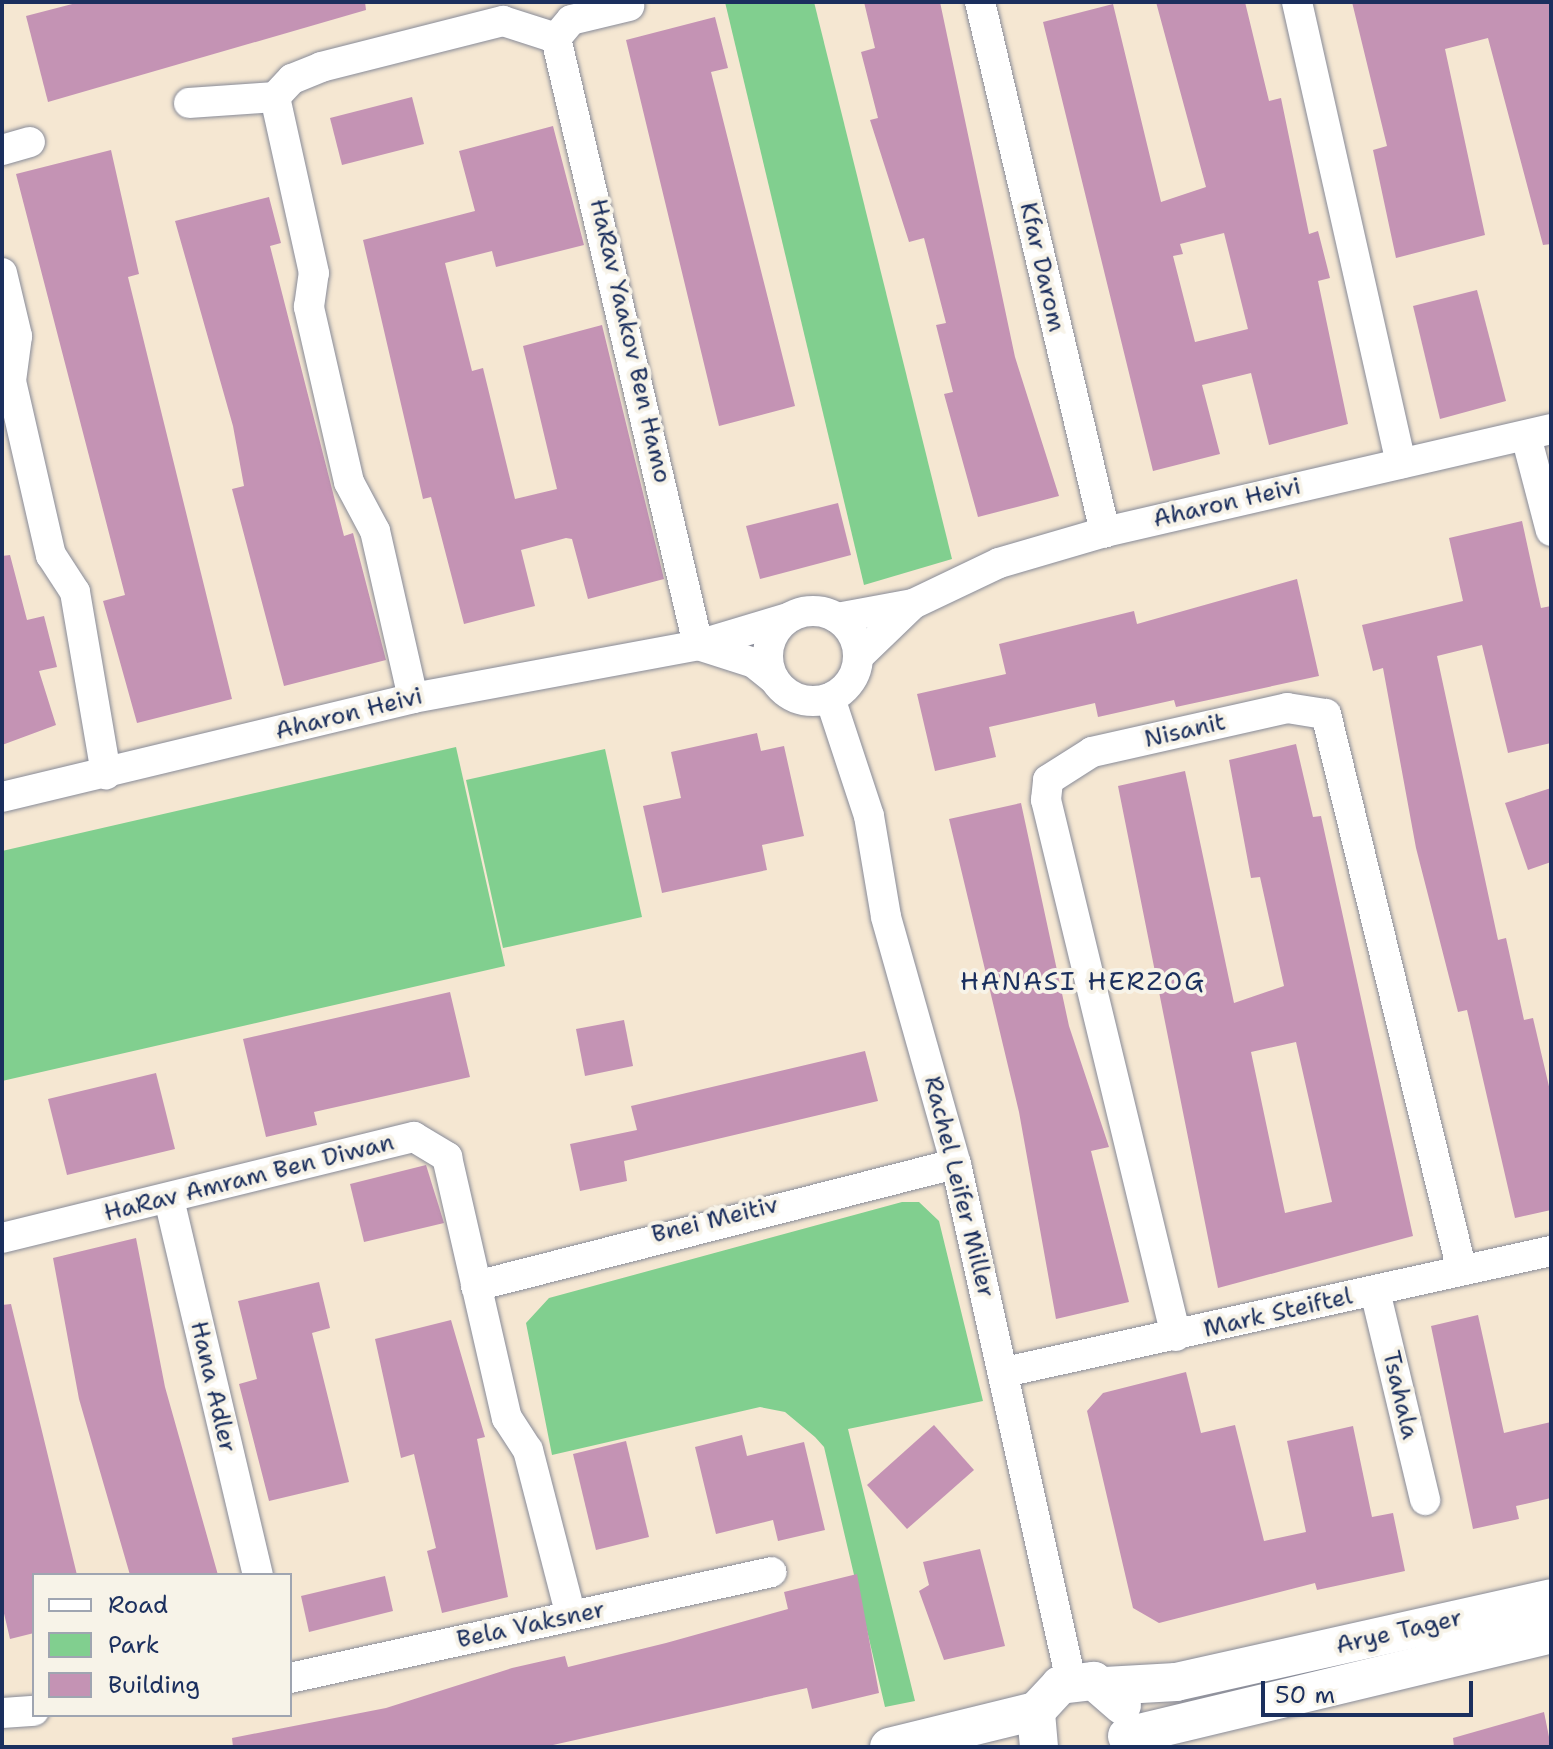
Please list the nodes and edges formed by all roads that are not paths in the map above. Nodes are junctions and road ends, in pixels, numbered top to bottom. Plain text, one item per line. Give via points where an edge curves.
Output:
1 (980, 2) edge
2 (1297, 2) edge
3 (629, 6) dead end
4 (556, 38) junction
5 (275, 97) junction
6 (189, 103) dead end
7 (2, 273) edge
8 (1538, 432) edge
9 (1401, 463) junction
10 (1551, 531) edge
11 (1105, 532) junction
12 (913, 604) junction
13 (788, 618) junction
14 (837, 618) junction
15 (698, 645) junction
16 (858, 657) junction
17 (774, 679) junction
18 (413, 698) junction
19 (830, 698) junction
20 (106, 774) junction
21 (2, 797) edge
22 (956, 1164) junction
23 (169, 1199) junction
24 (2, 1238) edge
25 (1551, 1251) edge
26 (1462, 1271) junction
27 (476, 1286) junction
28 (1375, 1291) junction
29 (1176, 1336) junction
30 (1005, 1372) junction
31 (1425, 1500) dead end
32 (771, 1572) dead end
33 (258, 1573) edge
34 (1551, 1598) edge
35 (571, 1616) junction
36 (1551, 1634) edge
37 (292, 1678) edge
38 (1088, 1684) junction
39 (32, 1711) edge
40 (2, 1713) edge
41 (1038, 1729) edge
42 (1125, 1741) edge
43 (889, 1747) edge

1 - 11 street, Kfar Darom
2 - 9 street
3 - 4 street via 571,20
4 - 5 street via 503,21 321,67 292,79
4 - 15 street, HaRav Yaakov Ben Hamo
5 - 6 street
5 - 18 street via 314,273 309,307 342,453 375,531
7 - 20 street via 17,336 11,381 51,555 75,592
8 - 9 street, Aharon Heivi
8 - 10 street
9 - 11 street, Aharon Heivi
11 - 12 street, Aharon Heivi via 999,563
12 - 14 street, Aharon Heivi
12 - 16 street, Aharon Heivi
13 - 14 street via 812,611
13 - 15 street, Aharon Heivi
13 - 17 street via 768,648
14 - 16 street via 853,634
15 - 17 street, Aharon Heivi via 754,663
15 - 18 street, Aharon Heivi via 645,649
16 - 19 street via 850,682
17 - 19 street via 804,701
18 - 20 street, Aharon Heivi
19 - 22 street, Rachel Leifer Miller via 869,816 886,917
20 - 21 street, Aharon Heivi
22 - 27 street, Bnei Meitiv
22 - 30 street, Rachel Leifer Miller
23 - 24 street, HaRav Amram Ben Diwan
23 - 27 street, HaRav Amram Ben Diwan via 414,1137 447,1157
23 - 33 street, Hana Adler
25 - 26 street, Mark Steiftel
26 - 28 street, Mark Steiftel
26 - 29 street, Nisanit via 1326,714 1287,708 1092,752 1048,780 1046,800
27 - 35 street, HaRav Amram Ben Diwan via 507,1418 528,1450
28 - 29 street, Mark Steiftel
28 - 31 street, Tsahala
29 - 30 street, Mark Steiftel
30 - 38 street, Rachel Leifer Miller
32 - 35 street, Bela Vaksner
34 - 38 street, Arye Tager via 1176,1682
35 - 37 street, Bela Vaksner
36 - 42 street, Arye Tager
38 - 41 street via 1050,1692
38 - 42 street via 1124,1708
39 - 40 street
41 - 43 street

